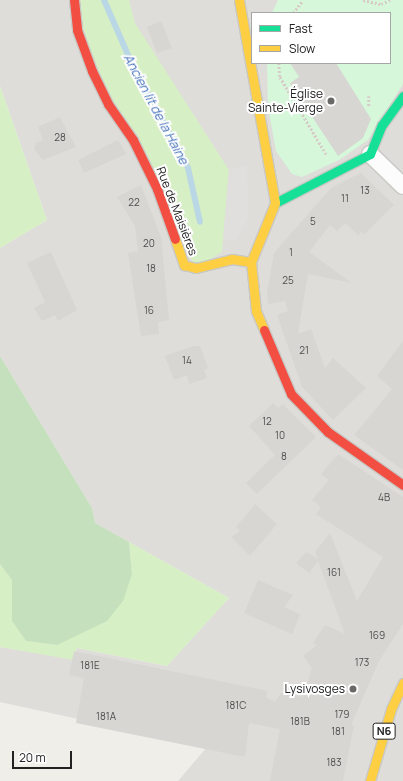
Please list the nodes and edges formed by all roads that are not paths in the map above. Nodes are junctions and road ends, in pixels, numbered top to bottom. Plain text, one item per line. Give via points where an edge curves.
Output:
1 (74, 0) edge
2 (239, 0) edge
3 (403, 96) edge
4 (370, 154) junction
5 (403, 186) edge
6 (275, 203) junction
7 (250, 262) junction
8 (403, 485) edge
9 (403, 684) edge
10 (370, 781) edge

1 - 7 street, Rue de Maisières via 77,30 92,71 108,104 133,140 157,189 184,265 196,268 223,261
2 - 6 street
3 - 4 street via 382,124
4 - 5 street
4 - 6 street
6 - 7 street
7 - 8 street via 256,311 291,394 328,432
9 - 10 street, N6 via 391,709

